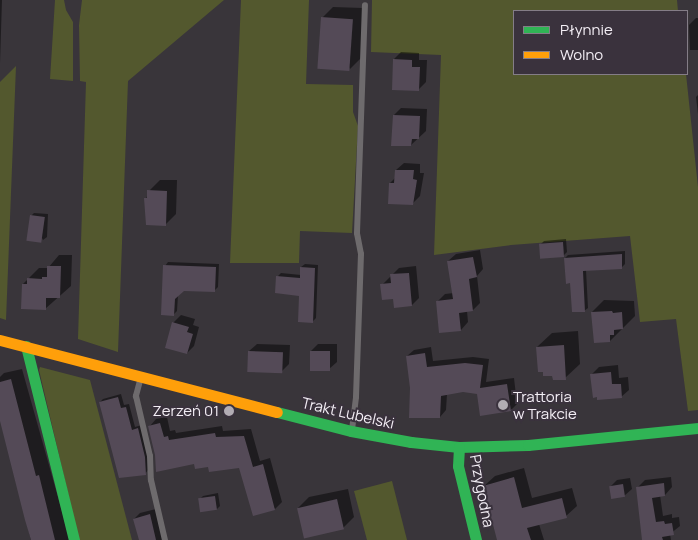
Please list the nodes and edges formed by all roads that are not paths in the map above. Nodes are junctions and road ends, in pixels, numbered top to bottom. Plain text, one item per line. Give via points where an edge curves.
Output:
1 (366, 5) dead end
2 (0, 340) edge
3 (26, 346) junction
4 (141, 375) junction
5 (698, 428) edge
6 (351, 431) junction
7 (459, 447) junction
8 (74, 540) edge
9 (164, 540) edge
10 (476, 540) edge

1 - 6 lane via 357,234 361,264 356,397
2 - 3 street, Trakt Lubelski
3 - 4 street, Trakt Lubelski
3 - 8 street
4 - 6 street, Trakt Lubelski
4 - 9 lane via 136,396
5 - 7 street, Trakt Lubelski via 528,445
6 - 7 street, Trakt Lubelski
7 - 10 street, Przygodna via 458,466

